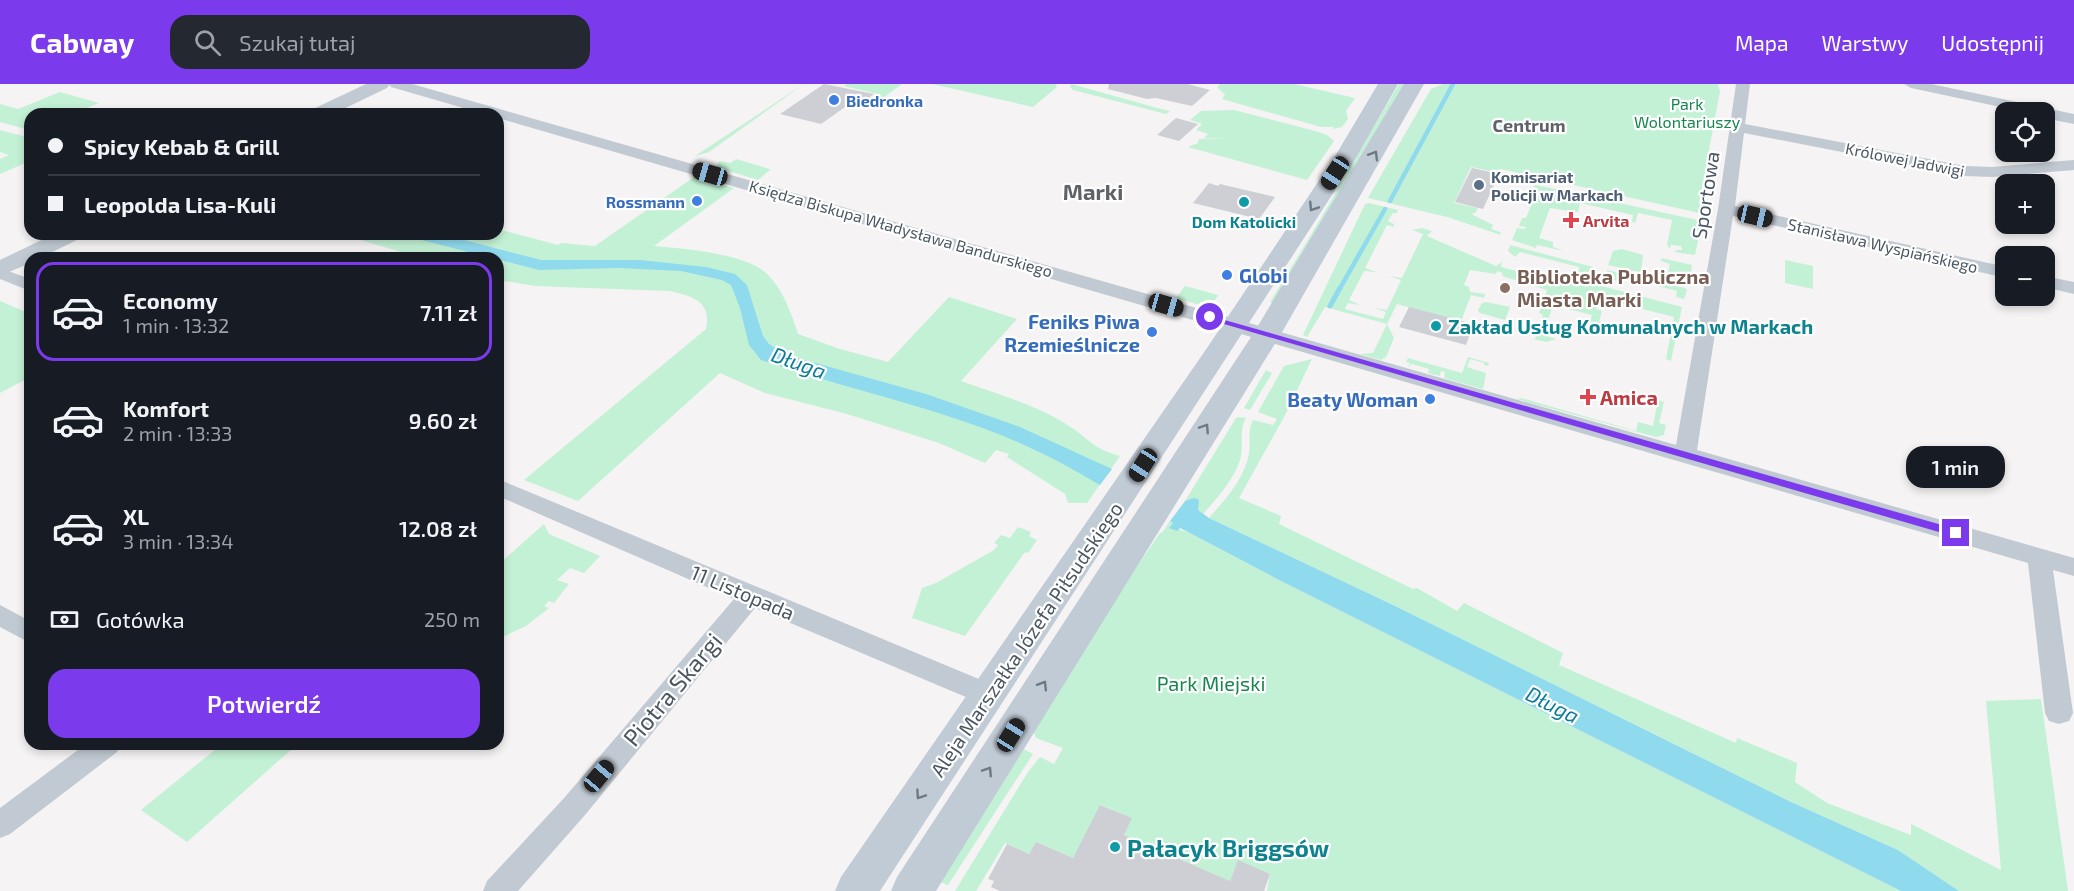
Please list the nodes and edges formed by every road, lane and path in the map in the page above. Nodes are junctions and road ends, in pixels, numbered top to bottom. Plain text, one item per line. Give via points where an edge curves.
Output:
1 (381, 84) edge
2 (396, 84) edge
3 (1388, 84) edge
4 (1414, 84) edge
5 (1743, 84) edge
6 (1911, 84) edge
7 (1995, 102) edge
8 (331, 108) edge
9 (480, 108) edge
10 (504, 115) edge
11 (2055, 115) edge
12 (2074, 119) edge
13 (1737, 128) junction
14 (2074, 165) edge
15 (1726, 209) junction
16 (59, 240) edge
17 (36, 252) edge
18 (24, 258) edge
19 (1995, 270) edge
20 (0, 271) edge
21 (24, 282) edge
22 (2055, 284) edge
23 (2074, 288) edge
24 (1236, 325) junction
25 (1267, 334) junction
26 (1685, 455) junction
27 (504, 489) edge
28 (2039, 557) junction
29 (2074, 567) edge
30 (752, 596) junction
31 (0, 615) edge
32 (24, 629) edge
33 (989, 695) junction
34 (2059, 713) dead end
35 (99, 750) edge
36 (0, 825) edge
37 (498, 891) edge
38 (856, 891) edge
39 (912, 891) edge

1 - 8 street
2 - 9 street, Księdza Biskupa Władysława Bandurskiego
3 -> 24 main road, Aleja Marszałka Józefa Piłsudskiego via 1345,158
25 -> 4 main road, Aleja Marszałka Józefa Piłsudskiego
5 - 13 street, Sportowa
6 - 7 street
10 - 24 street, Księdza Biskupa Władysława Bandurskiego
11 - 12 street
13 - 14 street, Królowej Jadwigi via 1965,171
13 - 15 street, Sportowa
15 - 19 street, Stanisława Wyspiańskiego
15 - 26 street, Sportowa
16 - 17 street
18 - 20 street
20 - 21 street
22 - 23 street
24 - 25 street, Księdza Biskupa Władysława Bandurskiego
24 - 33 main road, Aleja Marszałka Józefa Piłsudskiego
25 - 26 street, Księdza Biskupa Władysława Bandurskiego
39 -> 25 main road, Aleja Marszałka Józefa Piłsudskiego
26 - 28 street, Księdza Biskupa Władysława Bandurskiego
27 - 30 street, 11 Listopada
28 - 29 street, Księdza Biskupa Władysława Bandurskiego
28 - 34 street
30 - 33 street, 11 Listopada
30 - 37 street, Piotra Skargi
31 - 32 street
33 -> 38 main road, Aleja Marszałka Józefa Piłsudskiego
35 - 36 street

